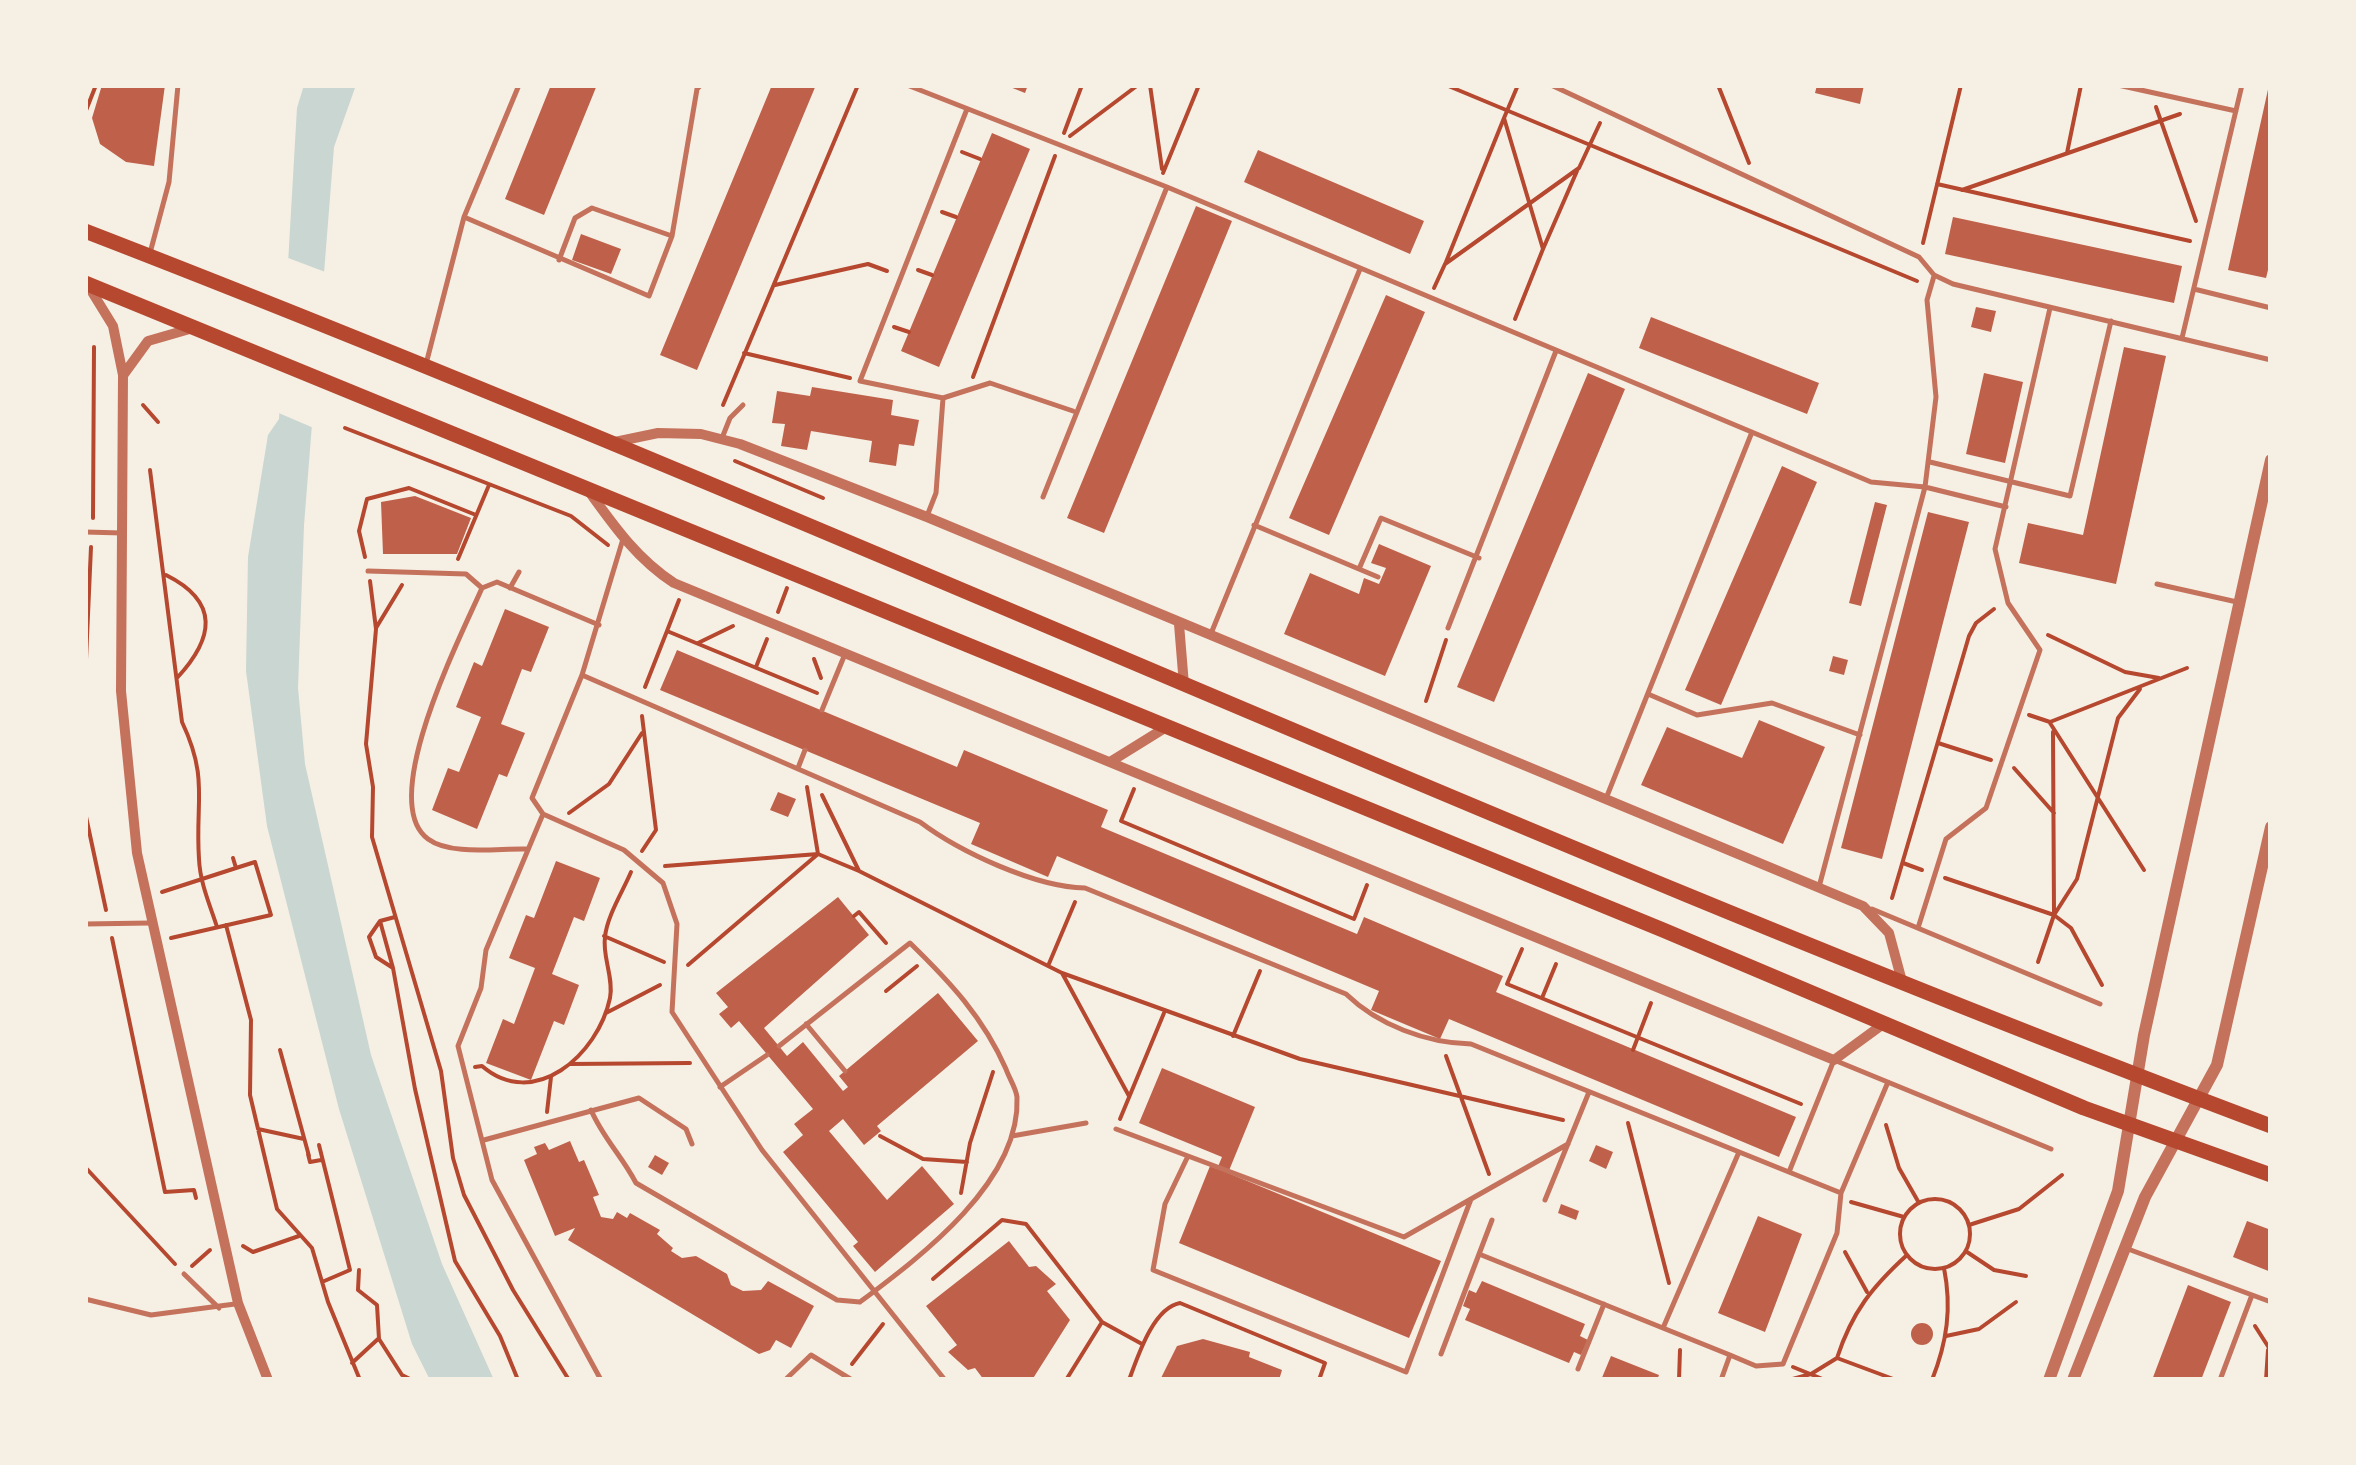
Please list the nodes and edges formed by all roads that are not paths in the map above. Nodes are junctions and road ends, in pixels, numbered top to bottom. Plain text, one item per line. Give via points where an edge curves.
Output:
1 (178, 85) edge
2 (519, 85) edge
3 (701, 85) edge
4 (907, 85) edge
5 (1553, 85) edge
6 (2118, 85) edge
7 (2242, 85) edge
8 (967, 109) junction
9 (2236, 111) junction
10 (1166, 187) junction
11 (464, 217) junction
12 (85, 232) edge
13 (672, 236) junction
14 (149, 256) junction
15 (558, 260) junction
16 (1360, 269) junction
17 (1934, 276) junction
18 (86, 283) edge
19 (2194, 288) junction
20 (2050, 306) junction
21 (2271, 308) edge
22 (2111, 321) junction
23 (199, 326) junction
24 (2182, 338) junction
25 (1556, 351) junction
26 (2271, 360) edge
27 (425, 368) junction
28 (124, 375) junction
29 (943, 398) junction
30 (743, 405) dead end
31 (1074, 411) junction
32 (1752, 432) junction
33 (722, 438) junction
34 (606, 444) junction
35 (2271, 460) edge
36 (1930, 462) junction
37 (2011, 483) junction
38 (585, 486) junction
39 (1925, 488) junction
40 (1043, 497) dead end
41 (2006, 507) junction
42 (927, 516) junction
43 (1254, 525) junction
44 (88, 532) edge
45 (122, 534) junction
46 (623, 539) junction
47 (1479, 558) junction
48 (1359, 569) junction
49 (368, 571) road end
50 (519, 572) dead end
51 (1378, 577) dead end
52 (2157, 584) dead end
53 (482, 588) junction
54 (510, 588) junction
55 (2240, 603) junction
56 (1180, 624) junction
57 (599, 625) junction
58 (1448, 628) road end
59 (1210, 636) junction
60 (845, 654) junction
61 (582, 675) junction
62 (1184, 686) junction
63 (1648, 694) junction
64 (822, 710) dead end
65 (1168, 726) junction
66 (1860, 735) junction
67 (805, 750) dead end
68 (1110, 762) junction
69 (801, 770) junction
70 (1606, 798) junction
71 (543, 814) junction
72 (2271, 827) edge
73 (526, 849) junction
74 (1819, 887) junction
75 (1864, 906) junction
76 (150, 923) junction
77 (85, 924) edge
78 (1918, 928) junction
79 (1904, 986) junction
80 (2100, 1004) dead end
81 (1886, 1022) junction
82 (806, 1024) junction
83 (779, 1046) dead end
84 (767, 1054) dead end
85 (1834, 1060) junction
86 (846, 1071) dead end
87 (2137, 1077) junction
88 (1888, 1082) junction
89 (720, 1088) junction
90 (1589, 1092) junction
91 (2198, 1099) junction
92 (591, 1110) junction
93 (1086, 1124) dead end
94 (2130, 1124) junction
95 (2271, 1126) edge
96 (1116, 1129) road end
97 (1012, 1136) junction
98 (484, 1140) junction
99 (2176, 1141) junction
100 (692, 1144) dead end
101 (1568, 1144) junction
102 (2050, 1149) dead end
103 (1739, 1152) junction
104 (1188, 1156) junction
105 (1790, 1172) junction
106 (2271, 1176) edge
107 (1840, 1197) junction
108 (1471, 1199) junction
109 (1545, 1200) dead end
110 (1492, 1220) dead end
111 (2124, 1247) junction
112 (1479, 1254) junction
113 (184, 1274) road end
114 (875, 1291) junction
115 (2252, 1295) junction
116 (85, 1299) edge
117 (2271, 1302) edge
118 (238, 1304) junction
119 (1604, 1304) junction
120 (219, 1308) junction
121 (1663, 1328) junction
122 (1441, 1354) dead end
123 (1730, 1355) junction
124 (1578, 1369) dead end
125 (268, 1380) edge
126 (601, 1380) edge
127 (785, 1380) edge
128 (852, 1380) edge
129 (946, 1380) edge
130 (1721, 1380) edge
131 (2049, 1380) edge
132 (2073, 1380) edge
133 (2220, 1380) edge

1 - 14 lane via 162,224
2 - 11 lane
3 - 13 lane
4 - 8 lane
5 - 17 lane via 1919,257
6 - 9 lane
7 - 9 lane
8 - 10 lane
8 - 29 lane via 860,380
9 - 19 lane
10 - 16 lane
10 - 31 lane
11 - 15 lane
11 - 27 lane
12 - 14 main road
13 - 15 lane via 592,208 575,218
13 - 15 lane via 649,296
14 - 27 main road
16 - 25 lane
16 - 43 lane
17 - 20 lane
17 - 36 lane
18 - 23 main road
18 - 28 street via 113,326
19 - 21 lane
19 - 24 lane
20 - 22 lane
20 - 37 lane
22 - 24 lane
22 - 37 lane via 2070,496
23 - 28 street via 148,342
23 - 38 main road
24 - 26 lane
25 - 32 lane
25 - 47 lane
27 - 34 main road
28 - 45 street
29 - 31 lane via 990,383
29 - 42 lane via 936,493
30 - 33 lane
31 - 40 lane
32 - 39 lane via 1871,482
32 - 63 lane
33 - 34 street via 658,434
33 - 42 street
34 - 62 main road
35 - 55 street
36 - 37 lane
36 - 39 lane
37 - 41 lane
38 - 46 street
38 - 65 main road
39 - 41 lane
39 - 66 lane
41 - 78 lane via 1995,549 2008,603 2040,650 1986,808 1946,838
42 - 56 street
43 - 48 lane
43 - 59 lane
44 - 45 lane
45 - 76 street via 124,743
46 - 57 lane
46 - 60 street via 674,583
47 - 48 lane via 1381,518
47 - 58 lane
48 - 51 lane
49 - 53 lane via 466,574
50 - 54 lane
52 - 55 lane
53 - 54 lane via 497,582
53 - 73 lane via 434,699 411,802 415,825 443,846
54 - 57 lane
55 - 87 street
56 - 59 street
56 - 62 street
57 - 61 lane
59 - 70 street
60 - 64 lane
60 - 68 street
61 - 69 lane
61 - 71 lane via 532,798
62 - 79 main road
63 - 66 lane via 1696,715 1772,703
63 - 70 lane
65 - 68 street
65 - 81 main road
66 - 74 lane
67 - 69 lane
68 - 85 street
69 - 90 lane via 1058,888 1081,888 1264,960 1440,1044 1471,1044
70 - 74 street
71 - 73 lane
71 - 89 lane via 636,859 663,882 677,924 672,1012
72 - 91 street via 2217,1064
73 - 98 lane via 458,1046
74 - 75 street
75 - 78 lane
75 - 79 street via 1890,933
76 - 77 lane
76 - 118 street
78 - 80 lane
79 - 87 main road
81 - 85 street
81 - 94 main road
82 - 83 lane
82 - 86 lane
82 - 97 lane via 910,943 958,989 991,1035 1017,1095
84 - 89 lane
85 - 88 lane
85 - 105 lane
87 - 91 main road
87 - 94 street
88 - 102 lane
88 - 107 lane
89 - 114 lane
90 - 101 lane
90 - 103 lane
91 - 95 main road
91 - 99 street
92 - 98 lane
92 - 100 lane via 639,1098 686,1130
92 - 114 lane via 604,1141 636,1183 837,1300 860,1302
93 - 97 lane
94 - 99 main road
94 - 131 street via 2118,1192
96 - 104 lane
97 - 114 lane via 969,1211
98 - 126 lane via 492,1180
99 - 106 main road
99 - 111 street
101 - 108 lane
101 - 109 lane
103 - 105 lane
103 - 121 lane
104 - 108 lane via 1404,1237
104 - 108 lane via 1166,1204 1153,1270 1406,1372
105 - 107 lane
107 - 123 lane via 1836,1236 1784,1364 1756,1366
110 - 112 lane
111 - 115 lane
111 - 132 street
112 - 119 lane
112 - 122 lane
113 - 120 lane
114 - 129 lane
115 - 117 lane
115 - 133 lane
116 - 120 lane via 150,1315
118 - 120 lane
118 - 125 street
119 - 121 lane
119 - 124 lane
121 - 123 lane
123 - 130 lane
127 - 128 lane via 811,1355

